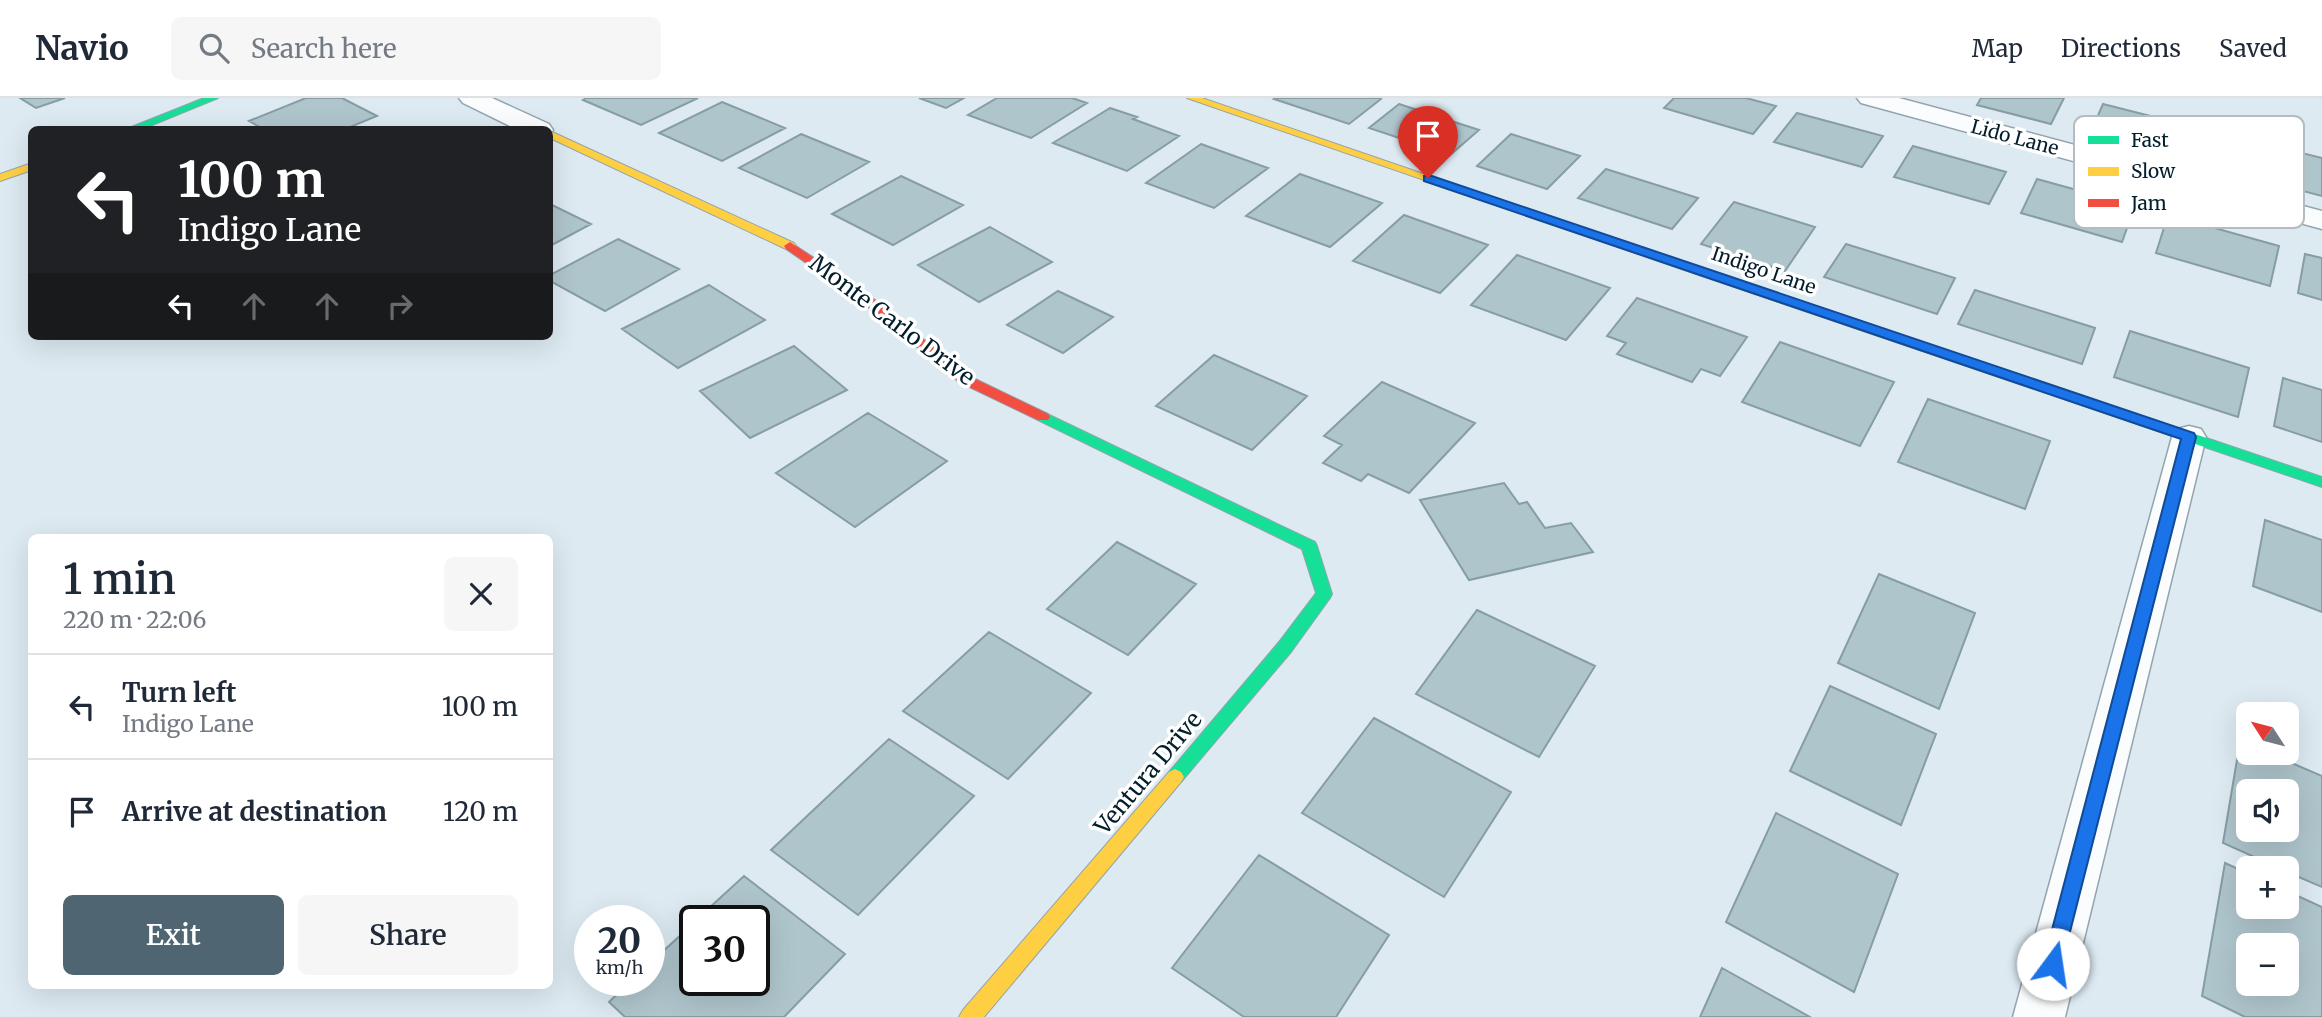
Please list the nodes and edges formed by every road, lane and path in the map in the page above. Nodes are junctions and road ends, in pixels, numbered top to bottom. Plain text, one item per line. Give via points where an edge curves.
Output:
1 (213, 98) edge
2 (472, 98) edge
3 (1192, 98) edge
4 (1870, 98) edge
5 (140, 126) edge
6 (532, 126) edge
7 (553, 135) edge
8 (2074, 153) edge
9 (28, 168) edge
10 (0, 178) edge
11 (2304, 215) edge
12 (2322, 220) edge
13 (2189, 437) junction
14 (2322, 482) edge
15 (1309, 546) joint
16 (970, 1017) edge
17 (2039, 1017) edge

1 - 5 street
2 - 6 street
3 - 13 street, Indigo Lane
4 - 8 street, Lido Lane
7 - 15 street, Monte Carlo Drive via 800,251 964,379
9 - 10 street
11 - 12 street, Lido Lane
13 - 14 street, Indigo Lane
13 - 17 street
15 - 16 street, Ventura Drive via 1325,594

